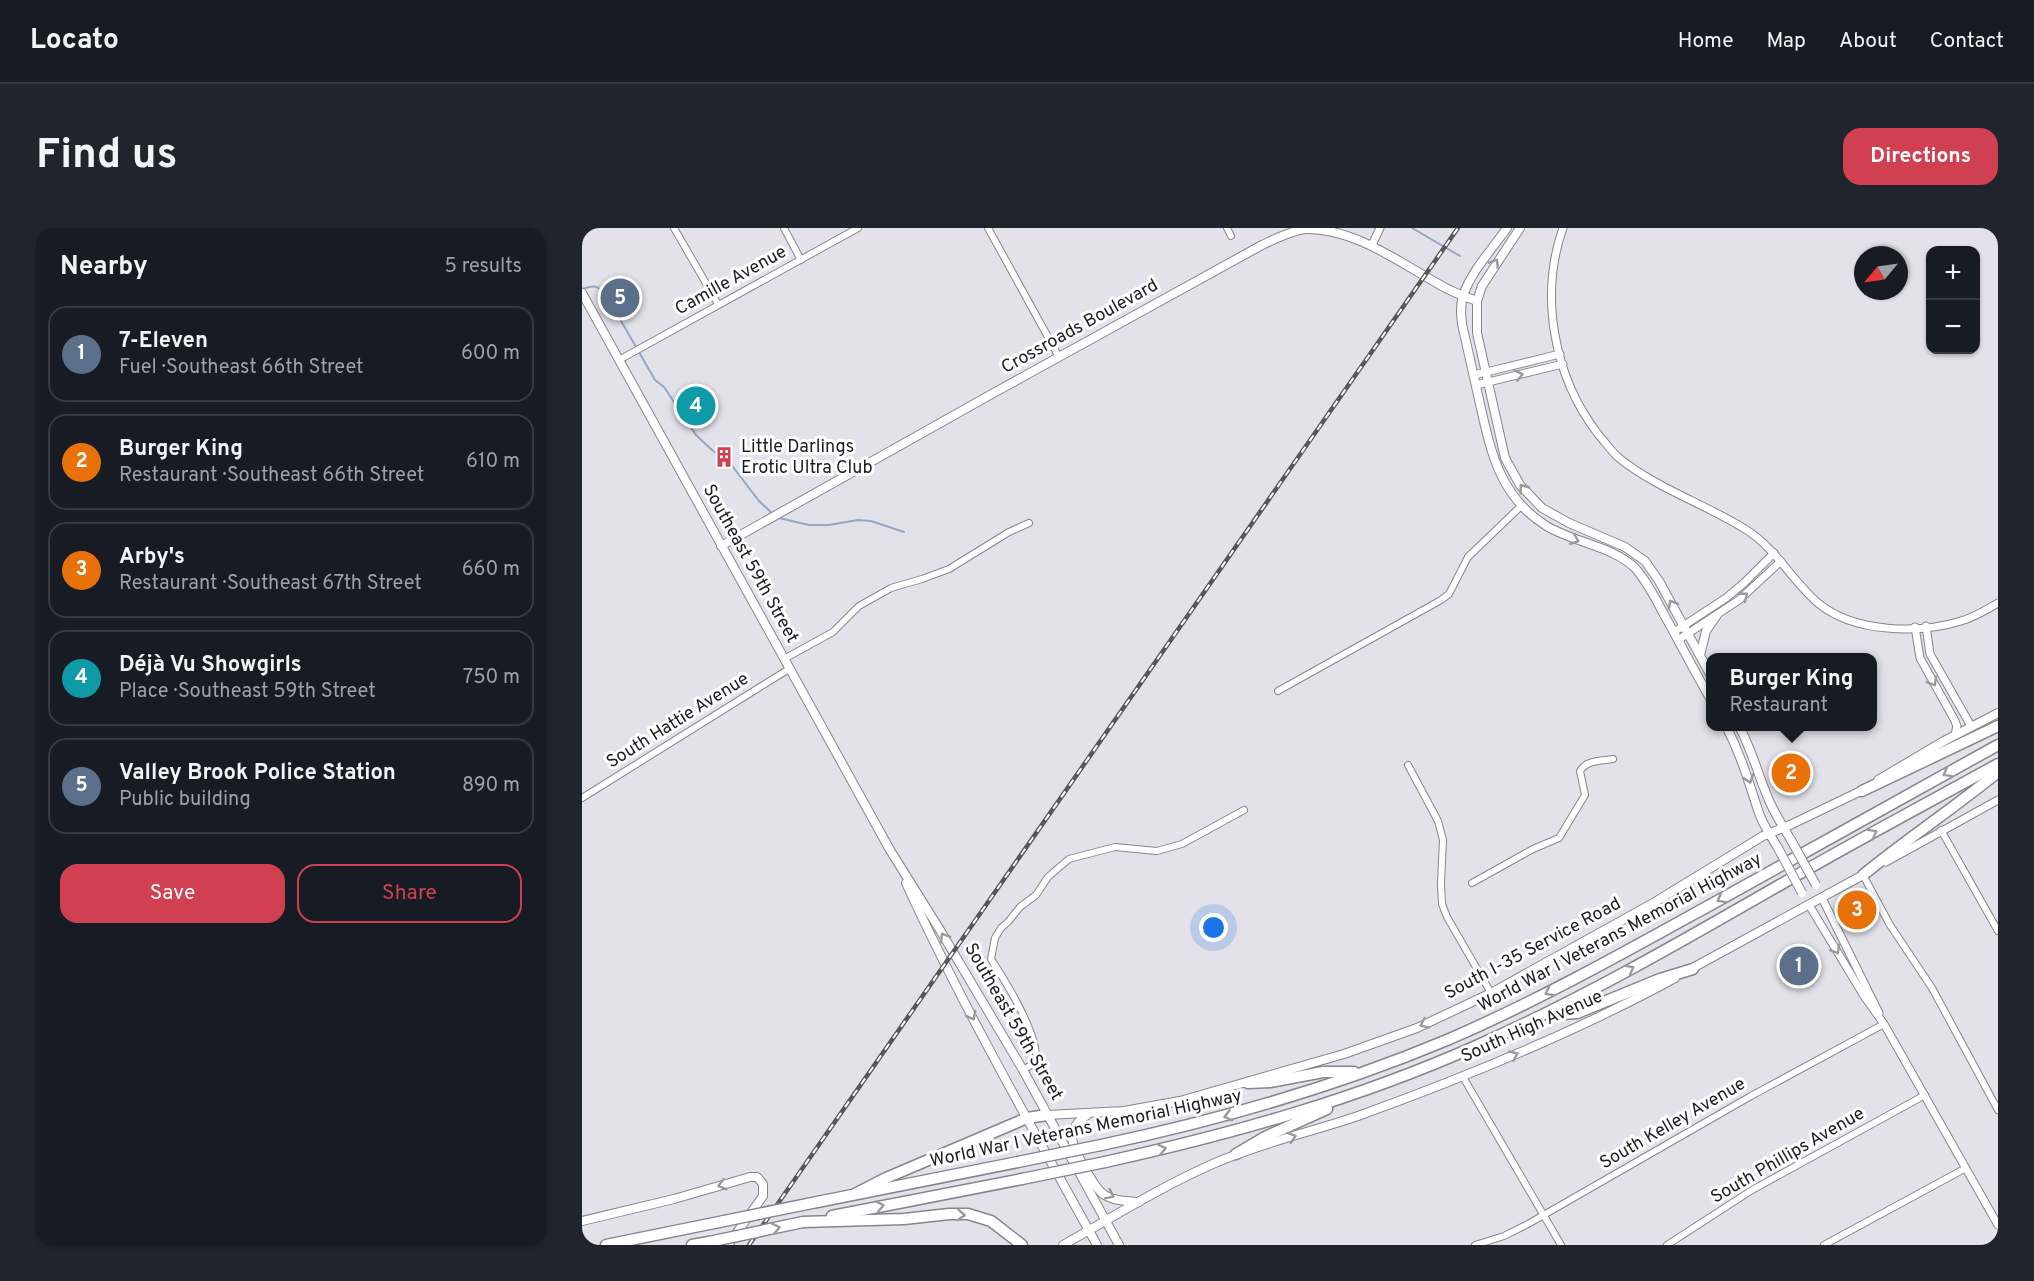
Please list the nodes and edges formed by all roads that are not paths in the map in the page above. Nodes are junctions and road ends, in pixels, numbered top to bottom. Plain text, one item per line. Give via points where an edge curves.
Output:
1 (674, 228) edge
2 (784, 228) edge
3 (858, 228) edge
4 (988, 228) edge
5 (1227, 228) edge
6 (1380, 228) edge
7 (1507, 228) edge
8 (1520, 228) edge
9 (1563, 228) edge
10 (1231, 236) dead end
11 (1372, 245) junction
12 (801, 260) junction
13 (582, 294) edge
14 (1463, 296) junction
15 (1477, 302) junction
16 (718, 304) junction
17 (1560, 354) junction
18 (1059, 357) junction
19 (619, 360) junction
20 (1563, 364) junction
21 (1485, 372) junction
22 (1474, 375) junction
23 (1488, 382) junction
24 (1476, 385) junction
25 (1521, 506) junction
26 (1029, 523) dead end
27 (722, 546) junction
28 (1774, 553) junction
29 (1781, 561) junction
30 (1998, 603) edge
31 (1717, 615) junction
32 (1926, 626) junction
33 (1915, 627) junction
34 (1686, 630) junction
35 (1676, 636) junction
36 (1700, 656) junction
37 (784, 659) junction
38 (1706, 667) edge
39 (789, 669) junction
40 (1278, 691) dead end
41 (1706, 691) edge
42 (1998, 713) edge
43 (1971, 726) junction
44 (1998, 726) edge
45 (1728, 731) edge
46 (1742, 731) edge
47 (1955, 735) junction
48 (1998, 745) edge
49 (1613, 759) dead end
50 (1998, 764) edge
51 (1408, 765) dead end
52 (1998, 772) edge
53 (1862, 791) junction
54 (582, 798) edge
55 (1998, 800) edge
56 (1244, 810) dead end
57 (1784, 828) junction
58 (1941, 831) junction
59 (1769, 833) junction
60 (890, 850) junction
61 (1863, 875) junction
62 (1472, 883) dead end
63 (1822, 898) junction
64 (1809, 905) junction
65 (1998, 932) edge
66 (1693, 969) junction
67 (1491, 993) junction
68 (1542, 1015) junction
69 (1884, 1024) junction
70 (1023, 1070) junction
71 (1364, 1072) junction
72 (1463, 1077) junction
73 (1248, 1083) junction
74 (1369, 1088) junction
75 (1924, 1095) junction
76 (1998, 1110) edge
77 (1047, 1114) junction
78 (1087, 1114) junction
79 (1027, 1118) junction
80 (1236, 1154) junction
81 (1966, 1168) junction
82 (855, 1194) junction
83 (1140, 1202) junction
84 (1543, 1215) junction
85 (582, 1221) edge
86 (1106, 1221) junction
87 (803, 1222) junction
88 (1998, 1225) edge
89 (1089, 1230) junction
90 (1017, 1242) edge
91 (606, 1245) edge
92 (692, 1245) edge
93 (728, 1245) edge
94 (1062, 1245) edge
95 (1097, 1245) edge
96 (1119, 1245) edge
97 (1475, 1245) edge
98 (1561, 1245) edge
99 (1667, 1245) edge
100 (1824, 1245) edge

1 - 16 street
2 - 12 street
3 - 12 street, Camille Avenue
4 - 18 street
5 - 10 street
6 - 11 street
7 - 14 main road
15 -> 8 main road via 1482,286
9 - 17 street via 1552,274 1552,319
11 - 14 main road, Crossroads Boulevard
11 - 18 main road, Crossroads Boulevard via 1334,231 1292,232
12 - 16 street, Camille Avenue
13 - 19 main road, Southeast 59th Street
14 - 15 main road, Crossroads Boulevard
14 - 22 main road via 1462,324
15 - 21 main road via 1477,333
16 - 19 street, Camille Avenue
17 - 20 street
17 - 21 street
18 - 27 main road, Crossroads Boulevard
19 - 27 main road, Southeast 59th Street
23 -> 20 street
20 - 28 street via 1588,420 1618,457 1746,529
21 - 22 street
21 - 23 main road
22 - 24 main road
23 - 24 street
34 -> 23 main road via 1652,570 1636,553 1552,515 1520,485 1505,458
24 - 25 main road via 1496,465
25 -> 35 main road via 1545,525 1633,566
25 - 40 street via 1468,557 1442,600
26 - 37 street via 949,569 891,588 859,606 833,632
27 - 37 main road, Southeast 59th Street
28 - 29 street
28 - 34 street
31 -> 29 street via 1751,591
29 - 33 street via 1818,603 1833,612 1860,624 1891,629
30 - 32 street via 1961,621
31 - 34 street
31 - 36 main road via 1706,631
32 - 33 street
32 - 43 street via 1930,654
33 -> 47 street via 1920,658 1954,719
34 - 35 street
34 - 36 main road
35 - 41 main road
36 - 38 main road
37 - 39 main road, Southeast 59th Street
39 - 54 street, South Hattie Avenue
39 - 60 main road, Southeast 59th Street
42 - 43 main road, South I-35 Service Road
43 - 47 main road, South I-35 Service Road
44 - 53 highway
45 -> 59 main road
46 - 57 main road
47 - 53 main road, South I-35 Service Road
48 -> 71 highway, World War I Veterans Memorial Highway via 1570,981 1466,1032
49 - 62 street via 1583,766 1580,771 1585,795 1559,838
68 -> 50 highway, World War I Veterans Memorial Highway
51 - 67 street via 1438,821 1443,840 1441,883 1445,910
52 - 61 highway
53 - 57 main road, South I-35 Service Road
55 - 58 street, South High Avenue
56 - 70 street via 1182,844 1157,851 1115,847 1069,859 1001,928 991,959 1008,985 1037,1052 1036,1062
57 - 59 main road, South I-35 Service Road
57 - 63 main road, bridge
58 - 61 street, South High Avenue
58 - 65 street
59 - 64 main road, bridge
59 - 67 main road, South I-35 Service Road
70 -> 60 main road, Southeast 59th Street
60 -> 79 main road, Southeast 59th Street via 930,936
61 - 63 main road, South High Avenue
61 - 76 street via 1890,925 1932,988
63 - 64 main road, South High Avenue
63 - 69 street
64 - 66 main road, South High Avenue
64 -> 69 street
66 - 68 highway via 1577,1013
72 -> 66 main road, South High Avenue via 1609,1012
67 -> 73 main road, South I-35 Service Road via 1418,1028
68 - 74 highway, World War I Veterans Memorial Highway via 1455,1055
69 - 75 street
69 - 84 street, South Kelley Avenue
70 - 77 main road, Southeast 59th Street
71 - 73 highway via 1323,1072
71 -> 82 highway, World War I Veterans Memorial Highway, bridge via 1239,1113
80 -> 72 main road, South High Avenue
72 - 84 street
73 - 78 main road, South I-35 Service Road via 1154,1107
74 - 80 highway
87 -> 74 highway, World War I Veterans Memorial Highway, bridge via 1105,1162 1236,1131
75 - 81 street
75 - 99 street, South Phillips Avenue via 1752,1190
77 - 78 main road, South I-35 Service Road
77 - 79 highway
77 - 86 main road, Southeast 59th Street
78 -> 83 main road via 1079,1120 1072,1136 1097,1188 1110,1197
79 - 82 highway
79 - 89 main road, Southeast 59th Street
80 - 83 main road, South High Avenue
81 - 88 street
81 - 100 street
82 - 91 highway, World War I Veterans Memorial Highway, bridge
83 - 86 main road, South High Avenue
84 - 97 street, South Kelley Avenue via 1504,1236
84 - 98 street
93 -> 85 main road via 763,1196 764,1184 757,1178
86 - 89 main road, South High Avenue
86 - 96 main road, Southeast 59th Street
87 -> 90 highway via 968,1214 991,1221
92 -> 87 highway, World War I Veterans Memorial Highway, bridge
89 - 94 main road, South High Avenue
89 - 95 main road, Southeast 59th Street

